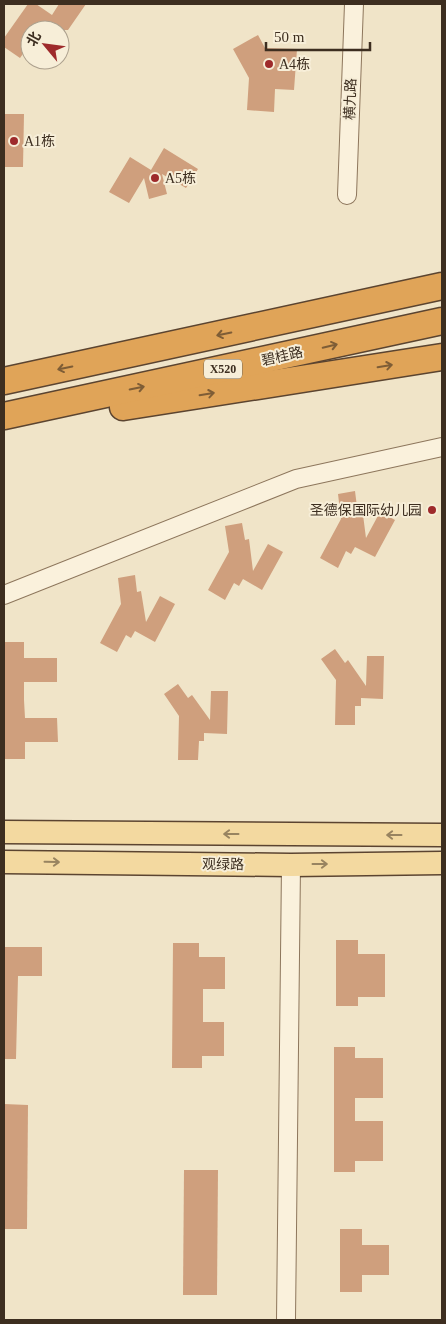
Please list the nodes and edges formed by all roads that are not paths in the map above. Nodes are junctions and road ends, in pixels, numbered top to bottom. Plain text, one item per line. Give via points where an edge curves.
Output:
1 (354, 4) edge
2 (347, 195) dead end
3 (442, 281) edge
4 (442, 286) edge
5 (442, 321) edge
6 (255, 328) junction
7 (442, 357) edge
8 (4, 381) edge
9 (4, 416) edge
10 (4, 426) edge
11 (442, 447) edge
12 (4, 595) edge
13 (4, 832) edge
14 (442, 835) edge
15 (4, 862) edge
16 (442, 863) edge
17 (291, 865) junction
18 (286, 1320) edge

1 - 2 street, 横九路
3 - 6 highway
4 - 6 highway
9 -> 5 highway, 碧桂路 / X520
6 -> 8 highway
10 -> 7 highway
11 - 12 street via 296,479
14 -> 13 main road
15 -> 17 main road, 观绿路
17 -> 16 main road, 观绿路
17 - 18 street

